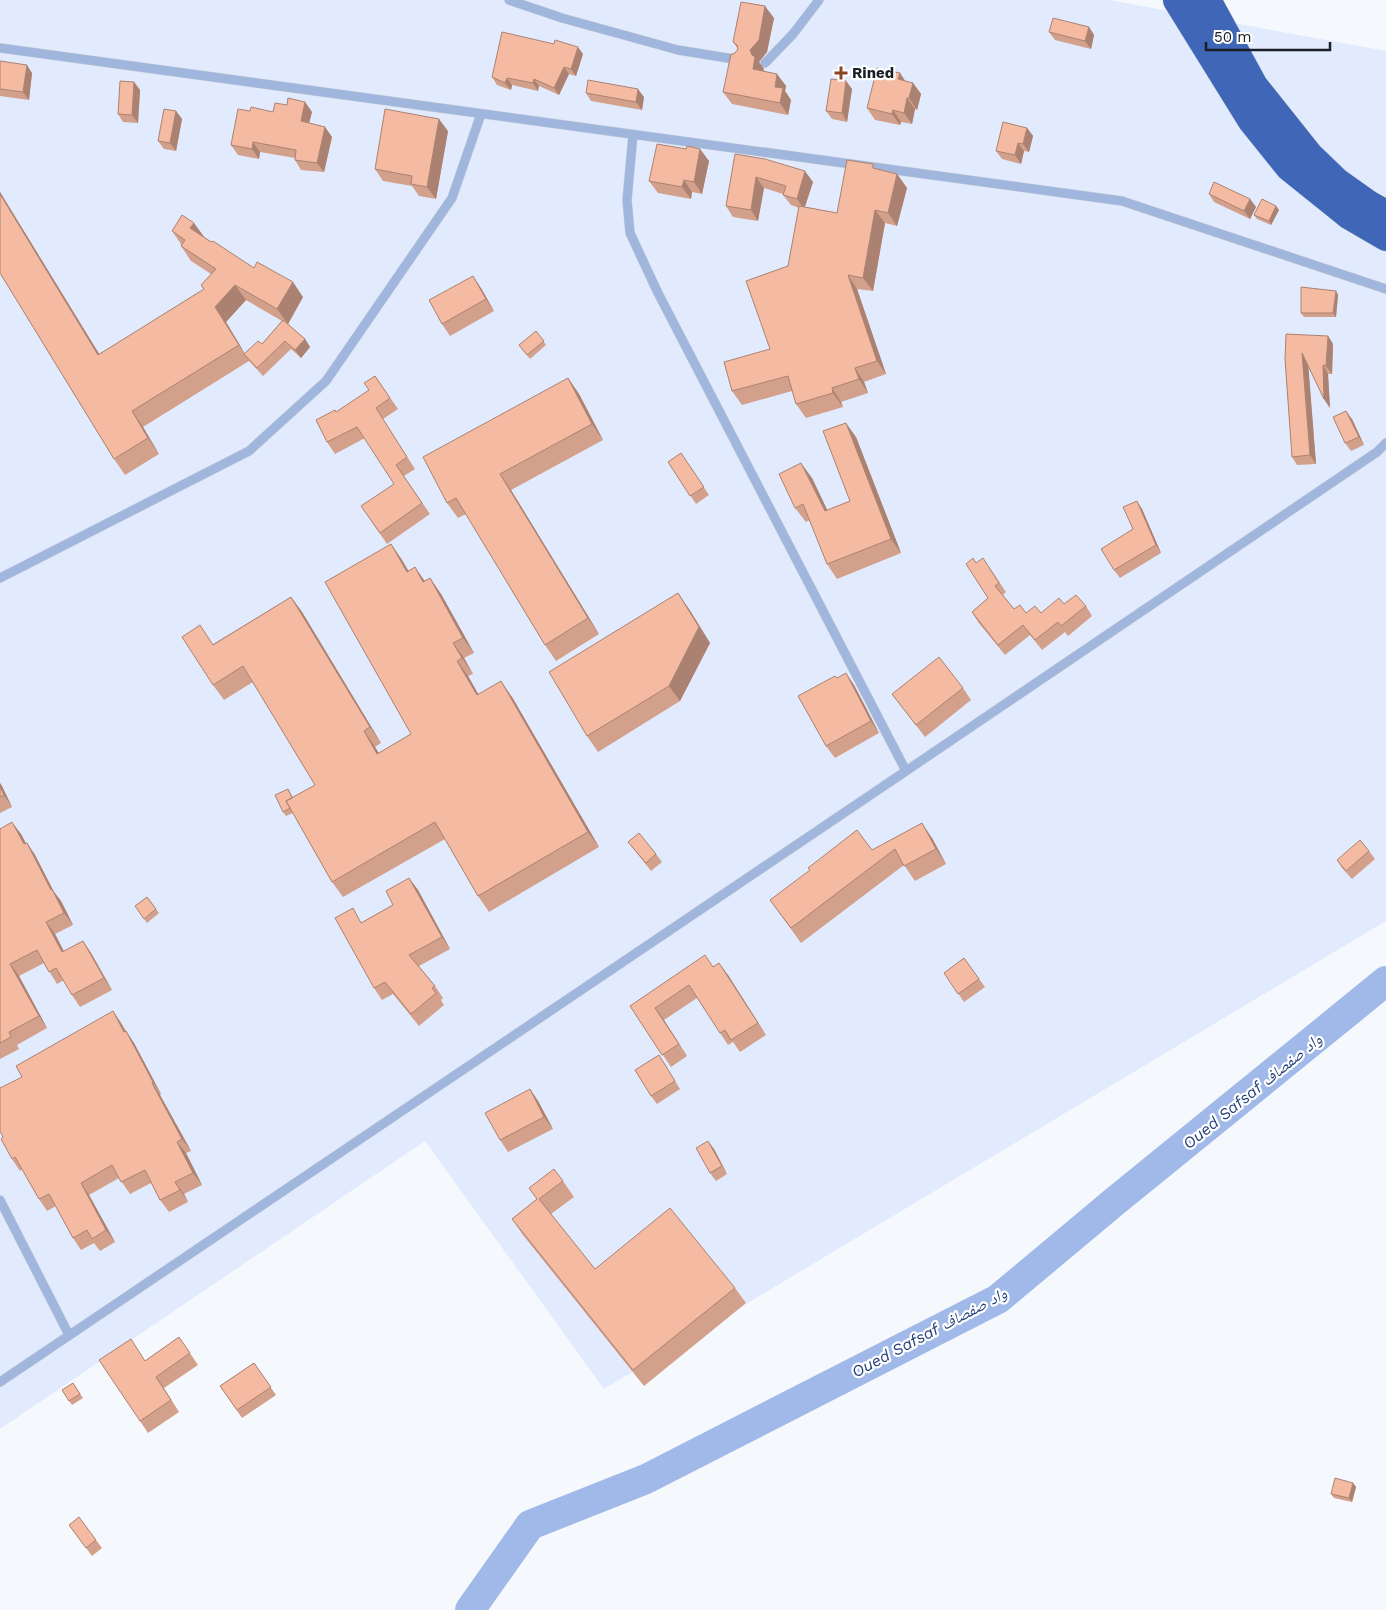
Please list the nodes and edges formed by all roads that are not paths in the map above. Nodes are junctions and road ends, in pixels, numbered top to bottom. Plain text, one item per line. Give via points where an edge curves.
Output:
1 (510, 0) edge
2 (819, 0) edge
3 (1177, 0) edge
4 (1207, 0) edge
5 (0, 48) edge
6 (740, 60) edge
7 (765, 63) dead end
8 (481, 114) junction
9 (633, 135) junction
10 (1386, 214) edge
11 (1386, 237) edge
12 (1386, 289) edge
13 (1386, 443) edge
14 (0, 578) edge
15 (906, 771) junction
16 (0, 1200) edge
17 (69, 1335) junction
18 (0, 1382) edge

1 - 6 lane via 678,50
2 - 7 lane
3 - 11 highway via 1252,121 1289,166 1350,216
4 - 10 highway via 1254,86 1302,148 1337,182
5 - 8 lane
8 - 9 lane
8 - 14 lane via 452,198 326,381 249,451
9 - 12 lane via 1122,201
9 - 15 lane via 627,200 630,232 658,293
13 - 15 lane
15 - 17 lane
16 - 17 lane
17 - 18 lane

